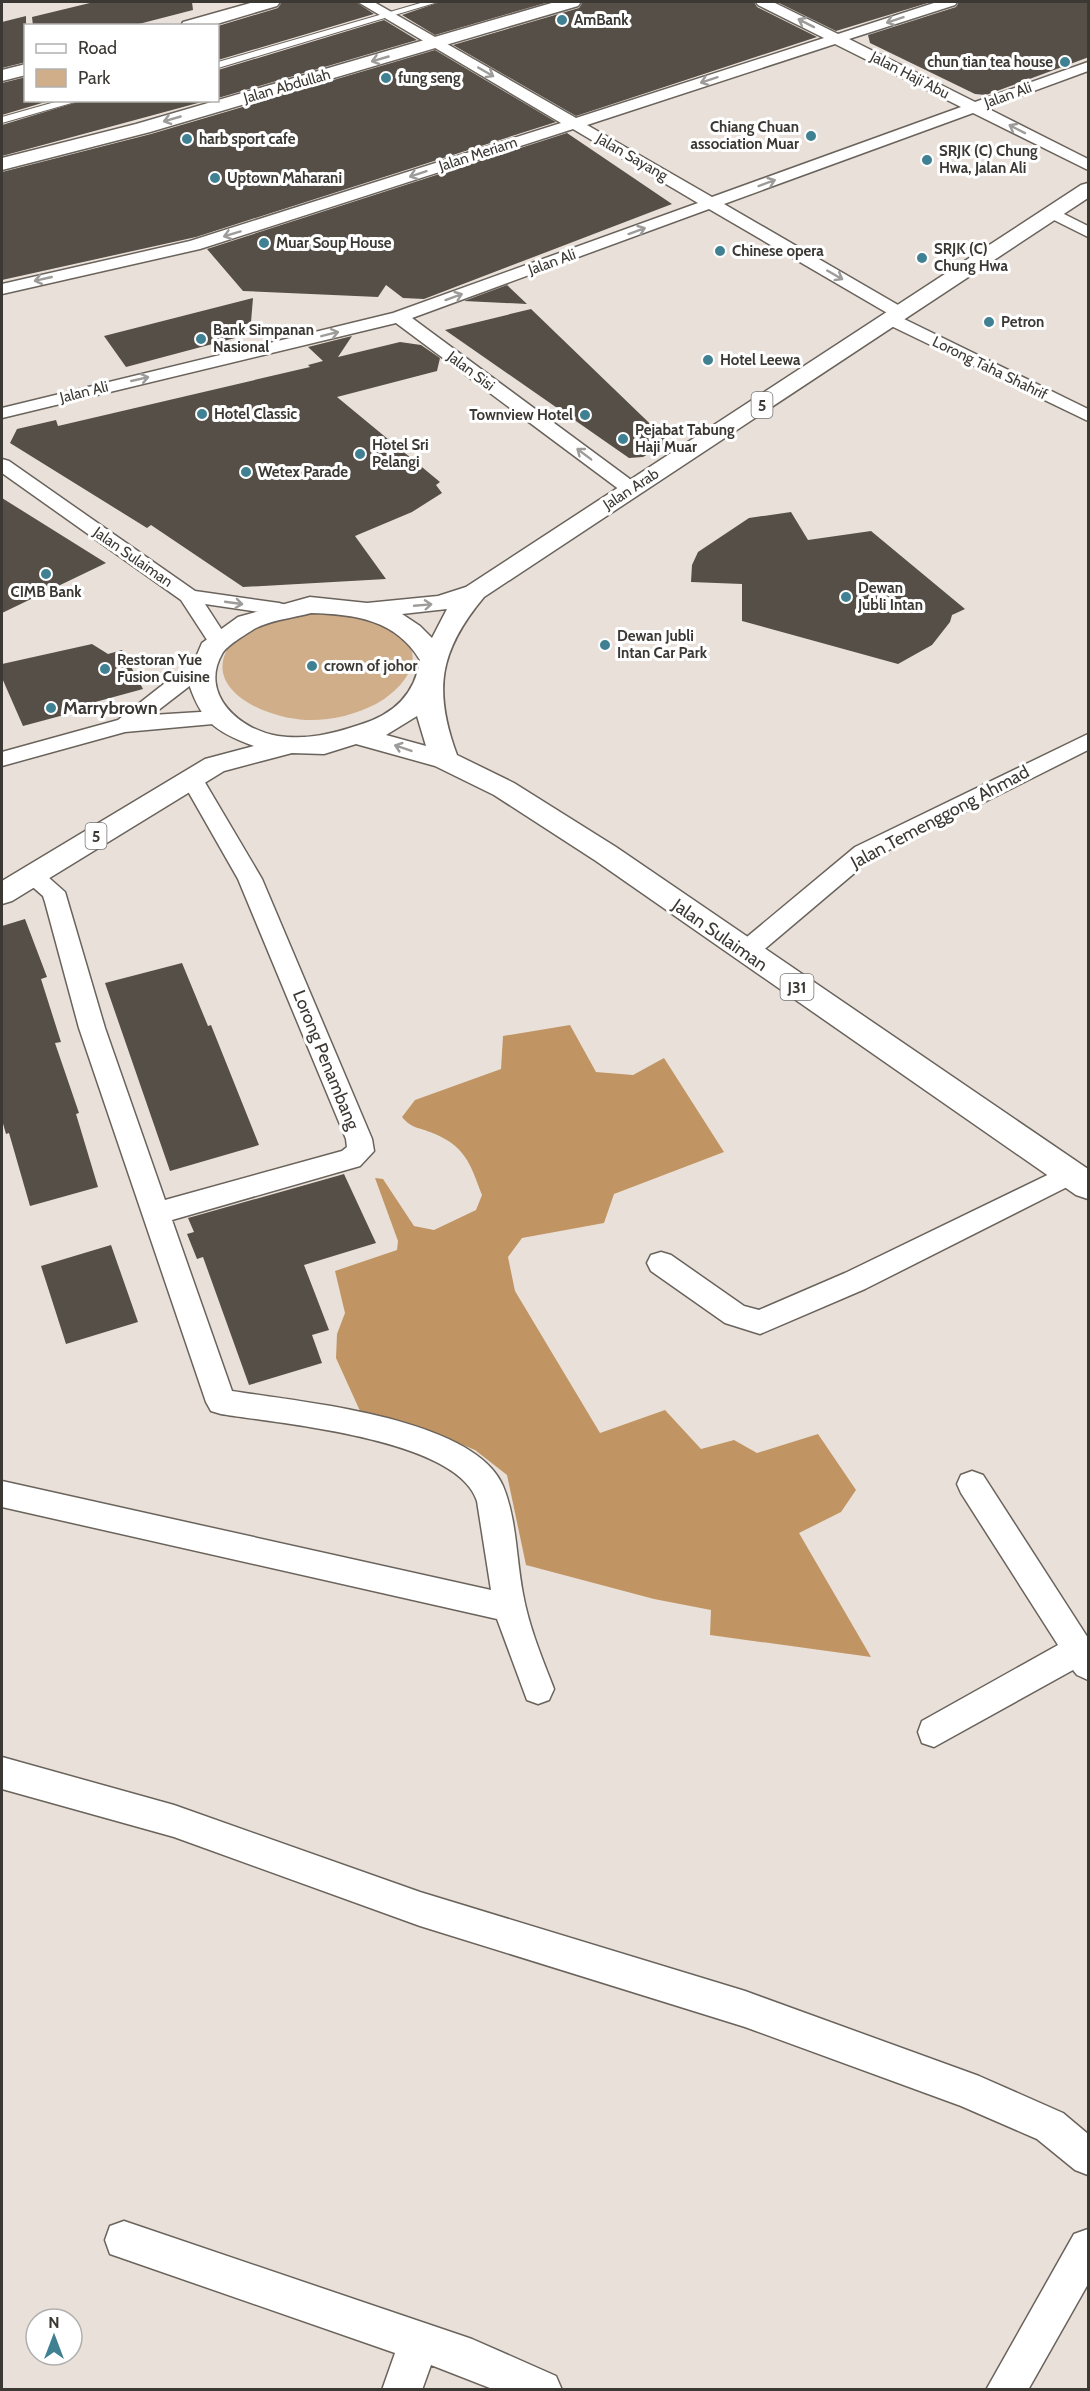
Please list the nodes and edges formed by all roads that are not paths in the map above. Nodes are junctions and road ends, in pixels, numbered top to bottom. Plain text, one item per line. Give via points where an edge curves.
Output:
1 (272, 2) edge
2 (365, 2) edge
3 (433, 2) edge
4 (572, 2) edge
5 (763, 2) edge
6 (950, 2) edge
7 (389, 15) junction
8 (196, 24) edge
9 (837, 39) junction
10 (436, 43) junction
11 (219, 65) edge
12 (1089, 66) edge
13 (24, 70) edge
14 (2, 76) edge
15 (70, 102) edge
16 (974, 107) junction
17 (2, 120) edge
18 (573, 123) junction
19 (2, 164) edge
20 (1089, 165) edge
21 (1089, 189) edge
22 (712, 204) junction
23 (1052, 213) junction
24 (1089, 232) edge
25 (2, 289) edge
26 (895, 316) junction
27 (399, 317) junction
28 (2, 412) edge
29 (1089, 416) edge
30 (2, 465) edge
31 (631, 489) junction
32 (475, 592) junction
33 (189, 596) junction
34 (279, 609) junction
35 (369, 610) junction
36 (218, 641) junction
37 (201, 666) junction
38 (431, 670) junction
39 (220, 721) junction
40 (124, 725) junction
41 (361, 737) junction
42 (1089, 741) edge
43 (287, 747) junction
44 (2, 759) edge
45 (445, 760) junction
46 (203, 772) junction
47 (31, 875) junction
48 (2, 894) edge
49 (745, 952) junction
50 (1080, 1180) edge
51 (157, 1213) junction
52 (661, 1263) dead end
53 (972, 1484) dead end
54 (2, 1494) edge
55 (510, 1608) junction
56 (1084, 1657) edge
57 (538, 1689) dead end
58 (934, 1732) dead end
59 (2, 1773) edge
60 (1089, 2157) edge
61 (124, 2240) dead end
62 (1089, 2248) edge
63 (419, 2342) junction
64 (402, 2390) edge
65 (542, 2390) edge
66 (1006, 2390) edge

1 - 8 main road
2 - 7 street, Jalan Sayang
3 - 7 street
4 - 10 main road, Jalan Abdullah
9 -> 5 street, Jalan Haji Abu
6 -> 9 street, Jalan Meriam
7 - 10 street, Jalan Sayang
7 - 11 street
9 - 16 street, Jalan Haji Abu
9 -> 18 street, Jalan Meriam
10 -> 18 street, Jalan Sayang
10 -> 19 main road, Jalan Abdullah via 143,128
12 - 16 street, Jalan Ali
13 - 14 main road
15 - 17 street
20 -> 16 street, Jalan Haji Abu
22 -> 16 street, Jalan Ali
18 - 22 street, Jalan Sayang
18 -> 25 street, Jalan Meriam via 194,245
21 - 23 main road, Jalan Arab / 5
22 -> 26 street, Jalan Sayang
27 -> 22 street, Jalan Ali
23 - 24 street
23 - 26 main road, Jalan Arab / 5
26 - 29 street, Lorong Taha Shahrif
26 - 31 main road, Jalan Arab / 5
28 -> 27 street, Jalan Ali
31 -> 27 street, Jalan Sisi
30 - 33 street, Jalan Sulaiman
31 - 32 main road, Jalan Arab / 5
35 -> 32 main road, Jalan Arab / 5 via 441,603
32 - 38 main road, 5 via 457,613
33 -> 34 street, Jalan Sulaiman
33 - 36 street
34 - 35 main road via 310,604
34 - 36 main road via 256,617
35 - 38 main road via 393,618 411,630 425,644
36 - 37 main road
37 - 39 main road via 203,702
37 - 40 street
38 - 41 main road, 5 via 422,697 408,712
38 - 45 main road via 427,699 430,720
39 - 40 street via 173,719
39 - 43 main road via 252,739
39 - 46 main road via 226,733
40 - 44 street
41 - 43 main road, 5
45 -> 41 main road, J31
42 - 49 street, Jalan Temenggong Ahmad via 862,853
43 - 46 main road, 5
45 - 49 main road, Jalan Sulaiman / J31 via 504,789
46 - 47 main road, 5
46 - 51 street, Lorong Penambang via 359,1138 361,1151 351,1159
47 - 48 main road, 5
47 - 51 street via 53,892 57,902 92,1028
49 - 50 main road, Jalan Sulaiman / J31
50 - 52 street via 760,1322 735,1315
51 - 55 street via 221,1402 369,1425 458,1456 486,1483 493,1502
53 - 56 street
54 - 55 street
55 - 57 street
56 - 58 street
59 - 60 street via 174,1821 420,1909 745,2009 966,2089 1050,2126
61 - 63 street
62 - 66 street
63 - 64 street
63 - 65 street via 472,2359

